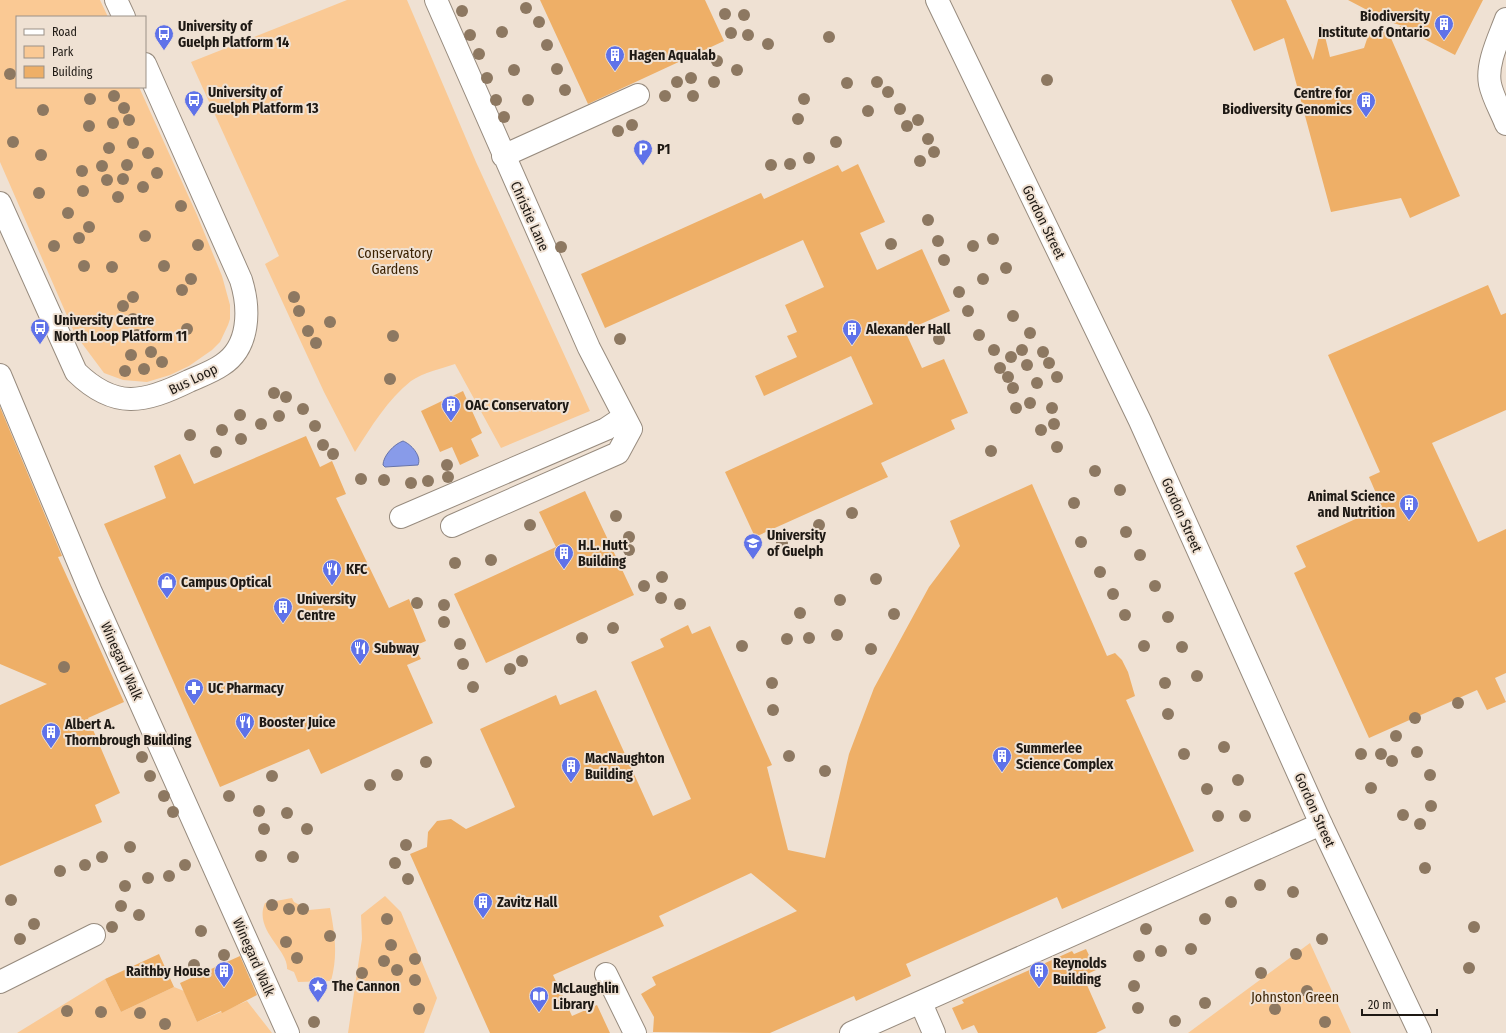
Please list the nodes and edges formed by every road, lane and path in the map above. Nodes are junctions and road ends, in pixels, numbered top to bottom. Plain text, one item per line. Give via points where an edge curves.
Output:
1 (116, 0) edge
2 (436, 0) edge
3 (937, 0) edge
4 (124, 16) edge
5 (1506, 19) edge
6 (146, 66) edge
7 (638, 95) dead end
8 (1506, 124) edge
9 (503, 156) junction
10 (0, 203) edge
11 (0, 375) edge
12 (628, 423) junction
13 (401, 517) dead end
14 (452, 526) dead end
15 (1321, 824) junction
16 (94, 934) dead end
17 (606, 974) dead end
18 (0, 982) edge
19 (921, 1003) junction
20 (288, 1033) edge
21 (635, 1033) edge
22 (851, 1033) edge
23 (934, 1033) edge
24 (1420, 1033) edge

1 - 4 street
2 - 9 street, Christie Lane
3 - 15 street, Gordon Street via 1140,421
5 - 8 street via 1489,78
6 - 10 street, Bus Loop via 246,295 244,336 231,358 222,366 151,397 123,398 92,386 76,372
7 - 9 street
9 - 12 street, Christie Lane via 589,348
11 - 20 street, Winegard Walk via 90,590
12 - 13 street via 606,429
12 - 14 street via 618,453
15 - 19 street
15 - 24 street, Gordon Street
16 - 18 street
17 - 21 street
19 - 22 street
19 - 23 street

